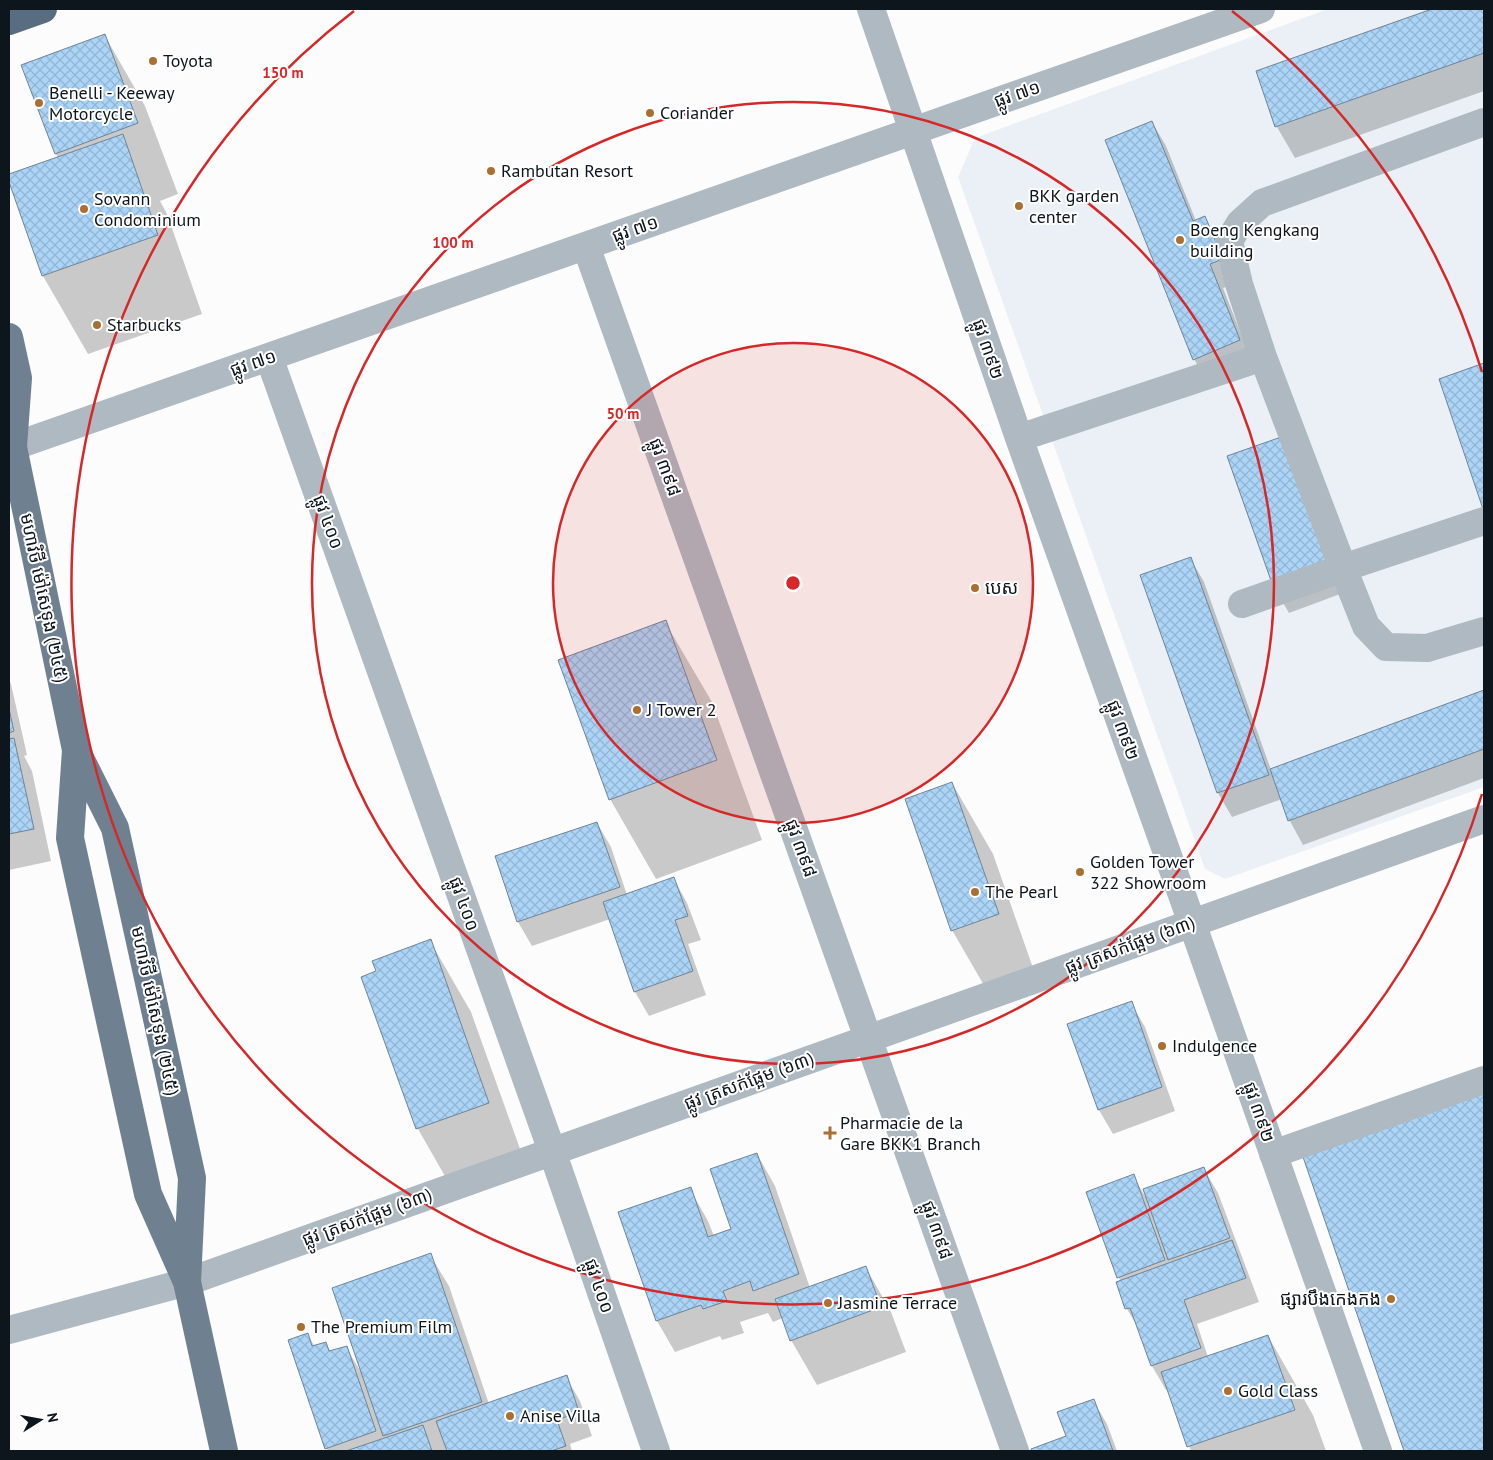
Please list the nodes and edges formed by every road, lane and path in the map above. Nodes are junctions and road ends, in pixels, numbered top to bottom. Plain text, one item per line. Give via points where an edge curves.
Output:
1 (43, 9) edge
2 (871, 9) edge
3 (1261, 9) edge
4 (9, 21) edge
5 (1484, 122) edge
6 (914, 131) junction
7 (586, 246) junction
8 (9, 337) edge
9 (269, 357) junction
10 (1263, 357) junction
11 (1019, 438) junction
12 (10, 445) edge
13 (1484, 521) edge
14 (1343, 568) junction
15 (1242, 604) dead end
16 (1484, 631) edge
17 (76, 750) junction
18 (1484, 819) edge
19 (1192, 923) junction
20 (869, 1038) junction
21 (1484, 1080) edge
22 (552, 1151) junction
23 (1274, 1154) junction
24 (187, 1282) junction
25 (9, 1330) edge
26 (224, 1451) edge
27 (656, 1451) edge
28 (1015, 1451) edge
29 (1378, 1451) edge

1 - 4 highway
2 - 6 street, ផ្លូវ ៣៩២
3 - 6 street, ផ្លូវ ៧១
5 - 10 street via 1262,203 1240,223 1229,241
6 - 7 street, ផ្លូវ ៧១
6 - 11 street, ផ្លូវ ៣៩២
7 - 9 street, ផ្លូវ ៧១
7 - 20 street, ផ្លូវ ៣៩៨
8 - 12 main road, មហាវិថី ម៉ៅសេទុង (២៤៥) via 18,378
9 - 12 street, ផ្លូវ ៧១
9 - 22 street, ផ្លូវ ៤០០
10 - 11 street
10 - 14 street
11 - 19 street, ផ្លូវ ៣៩២
12 - 17 main road, មហាវិថី ម៉ៅសេទុង (២៤៥)
13 - 14 street
14 - 15 street
14 - 16 street via 1366,626 1386,647 1427,648
17 - 24 main road, មហាវិថី ម៉ៅសេទុង (២៤៥) via 70,838 148,1194
17 - 24 main road, មហាវិថី ម៉ៅសេទុង (២៤៥) via 115,828 192,1178
18 - 19 street, ផ្លូវ ត្រសក់ផ្អែម (៦៣)
19 - 20 street, ផ្លូវ ត្រសក់ផ្អែម (៦៣)
19 - 23 street, ផ្លូវ ៣៩២
20 - 22 street, ផ្លូវ ត្រសក់ផ្អែម (៦៣)
20 - 28 street, ផ្លូវ ៣៩៨
21 - 23 street
22 - 24 street, ផ្លូវ ត្រសក់ផ្អែម (៦៣)
22 - 27 street, ផ្លូវ ៤០០
23 - 29 street, ផ្លូវ ៣៩២
24 - 25 street, ផ្លូវ ត្រសក់ផ្អែម (៦៣)
24 - 26 main road, មហាវិថី ម៉ៅសេទុង (២៤៥)

